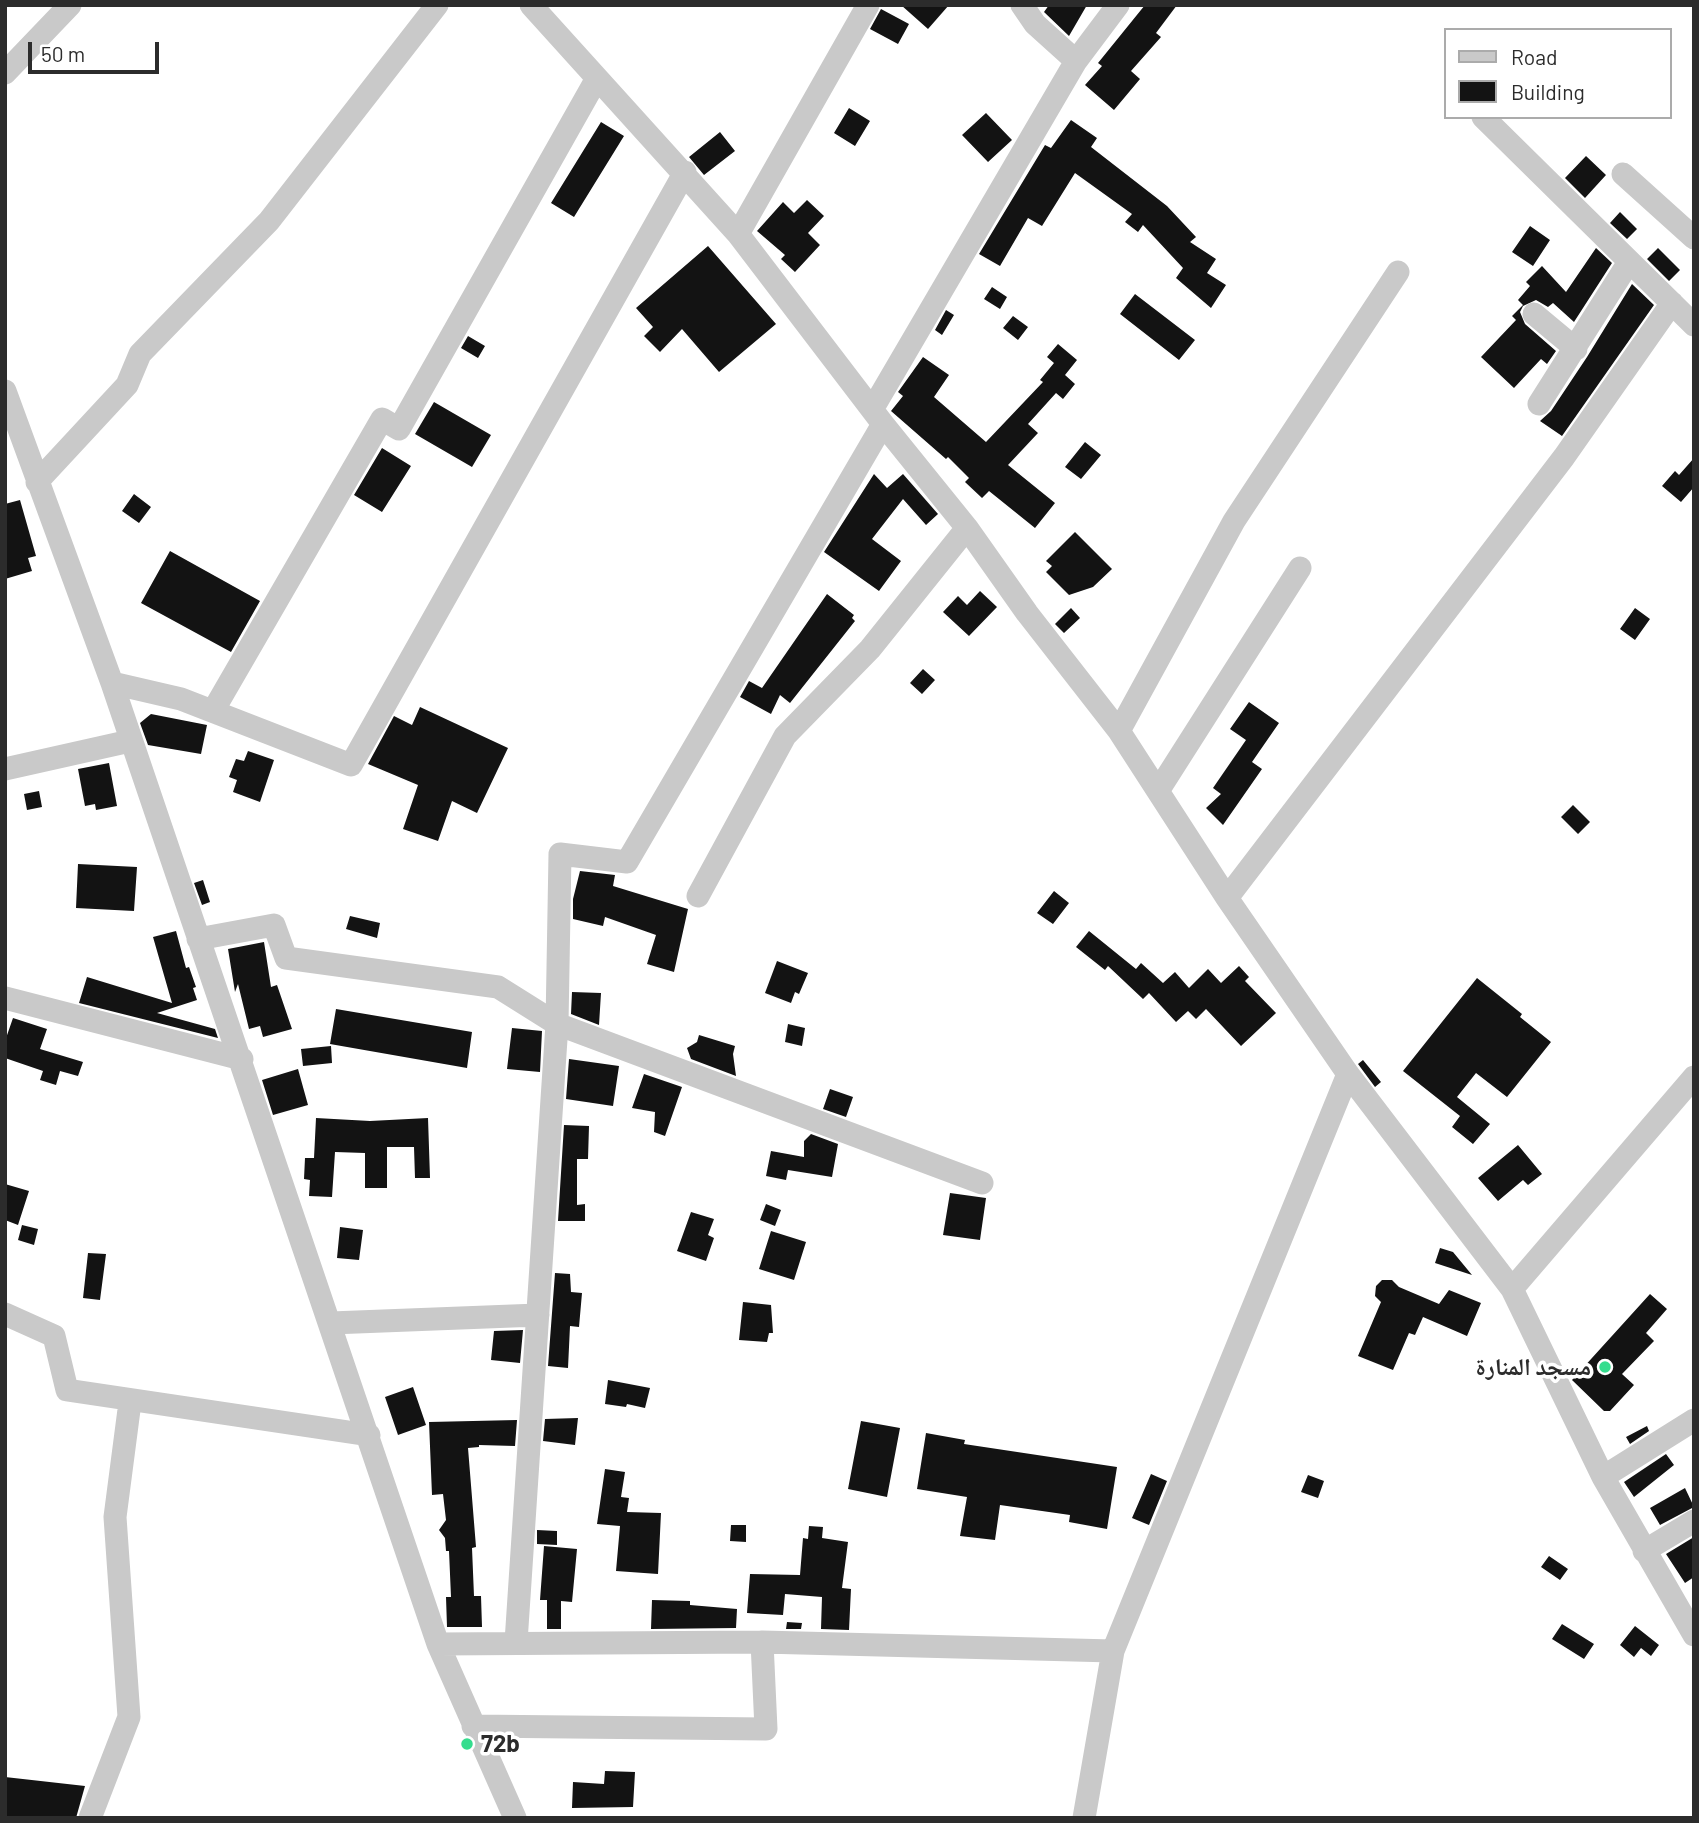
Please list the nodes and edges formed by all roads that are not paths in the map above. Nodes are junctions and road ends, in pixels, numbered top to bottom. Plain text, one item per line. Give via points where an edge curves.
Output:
1 (70, 5) edge
2 (437, 5) edge
3 (531, 5) edge
4 (868, 5) edge
5 (1022, 5) edge
6 (1118, 5) edge
7 (1076, 61) junction
8 (5, 73) edge
9 (596, 80) junction
10 (1485, 119) edge
11 (685, 172) junction
12 (1623, 174) dead end
13 (738, 234) junction
14 (1694, 238) edge
15 (1629, 262) junction
16 (1398, 272) dead end
17 (1672, 303) junction
18 (1534, 314) dead end
19 (1694, 325) edge
20 (1576, 349) junction
21 (5, 391) edge
22 (1539, 404) dead end
23 (878, 416) junction
24 (37, 482) junction
25 (967, 528) junction
26 (1300, 568) dead end
27 (112, 683) junction
28 (213, 710) junction
29 (1119, 732) junction
30 (130, 740) junction
31 (5, 769) edge
32 (1158, 791) junction
33 (698, 896) dead end
34 (1227, 898) junction
35 (198, 939) junction
36 (5, 998) edge
37 (557, 1024) junction
38 (242, 1059) junction
39 (1348, 1074) junction
40 (1694, 1077) edge
41 (982, 1182) dead end
42 (1513, 1289) junction
43 (5, 1314) edge
44 (538, 1315) junction
45 (331, 1323) junction
46 (130, 1402) junction
47 (1694, 1420) edge
48 (369, 1435) junction
49 (1603, 1477) junction
50 (1694, 1521) edge
51 (1644, 1551) junction
52 (1694, 1634) edge
53 (516, 1642) junction
54 (762, 1642) junction
55 (438, 1644) junction
56 (1113, 1651) junction
57 (473, 1726) junction
58 (90, 1818) edge
59 (515, 1818) edge
60 (1084, 1818) edge

1 - 8 street
2 - 24 street via 269,221 140,354 127,385
3 - 9 street
4 - 13 street
5 - 7 street via 1035,24
6 - 7 street
7 - 23 street
9 - 11 street
9 - 28 street via 398,429 382,419
10 - 15 street
11 - 13 street
11 - 28 street via 351,765
12 - 14 street
13 - 23 street
15 - 17 street
15 - 20 street
16 - 29 street via 1234,521
17 - 19 street
17 - 34 street via 1564,457
18 - 20 street
20 - 22 street
21 - 24 street
23 - 25 street
23 - 37 street via 627,862 560,854
24 - 27 street
25 - 29 street
25 - 33 street via 870,649 785,736
26 - 32 street
27 - 28 street
27 - 30 street
29 - 32 street
30 - 31 street
30 - 35 street
32 - 34 street
34 - 39 street
35 - 37 street via 274,925 286,958 498,987
35 - 38 street
36 - 38 street
37 - 41 street
37 - 44 street
38 - 45 street
39 - 42 street
39 - 56 street
40 - 42 street
42 - 49 street
43 - 46 street via 54,1336 67,1390
44 - 45 street
44 - 53 street
45 - 48 street
46 - 48 street
46 - 58 street via 115,1517 129,1717
47 - 49 street
48 - 55 street
49 - 51 street
50 - 51 street
51 - 52 street
53 - 54 street
53 - 55 street
54 - 56 street
54 - 57 street via 765,1729
55 - 57 street
56 - 60 street
57 - 59 street

